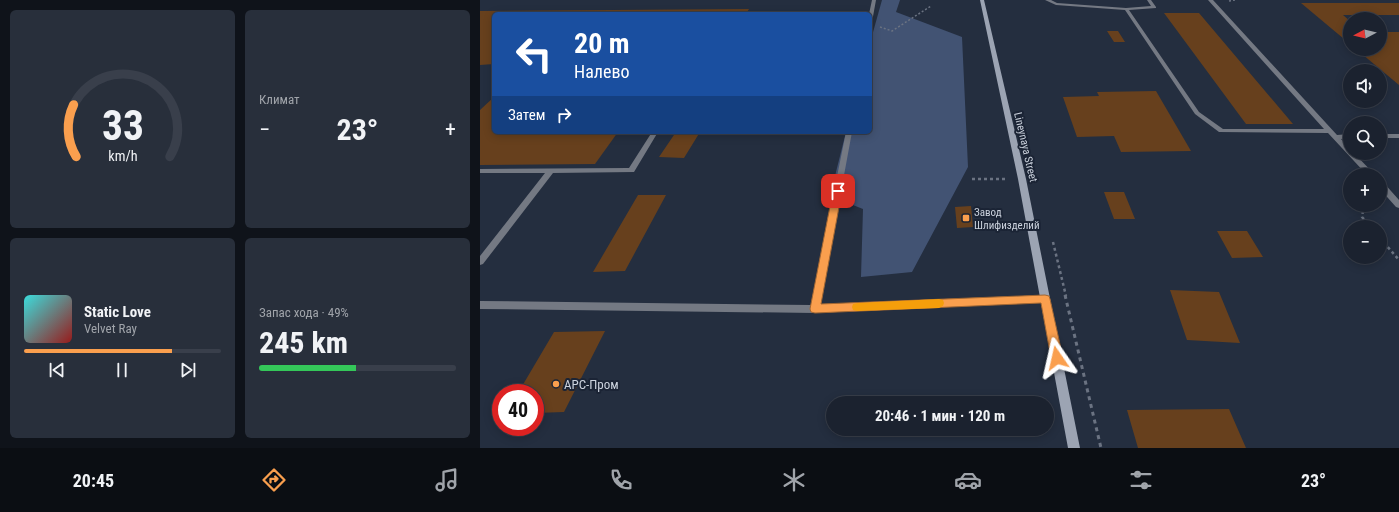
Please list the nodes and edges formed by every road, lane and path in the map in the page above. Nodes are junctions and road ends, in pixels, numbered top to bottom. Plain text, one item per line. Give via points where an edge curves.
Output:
1 (874, 0) edge
2 (982, 0) edge
3 (1047, 0) edge
4 (1149, 0) edge
5 (1210, 0) edge
6 (931, 6) dead end
7 (1126, 9) junction
8 (872, 12) edge
9 (877, 26) dead end
10 (1330, 131) junction
11 (654, 134) edge
12 (849, 134) edge
13 (1343, 136) edge
14 (1387, 136) edge
15 (1399, 136) edge
16 (1334, 137) junction
17 (1343, 146) edge
18 (1357, 160) edge
19 (1364, 168) edge
20 (480, 171) edge
21 (551, 171) junction
22 (1387, 192) edge
23 (1399, 205) edge
24 (1387, 246) edge
25 (1399, 260) edge
26 (480, 262) edge
27 (1045, 299) junction
28 (480, 305) edge
29 (815, 309) junction
30 (1074, 448) edge

1 - 8 lane
2 - 27 street, Lineynaya Street via 1022,179
3 - 7 lane via 1056,4
4 - 7 lane via 1154,7
5 - 10 lane
6 - 9 path via 892,31
7 - 10 lane via 1197,113 1221,131
10 - 16 lane
11 - 21 lane via 630,170
12 - 29 lane
13 - 16 lane
14 - 15 lane
16 - 17 lane
18 - 19 lane
20 - 21 lane
21 - 26 lane
22 - 23 lane
24 - 25 path
27 - 29 lane
27 - 30 street, Lineynaya Street
28 - 29 lane

